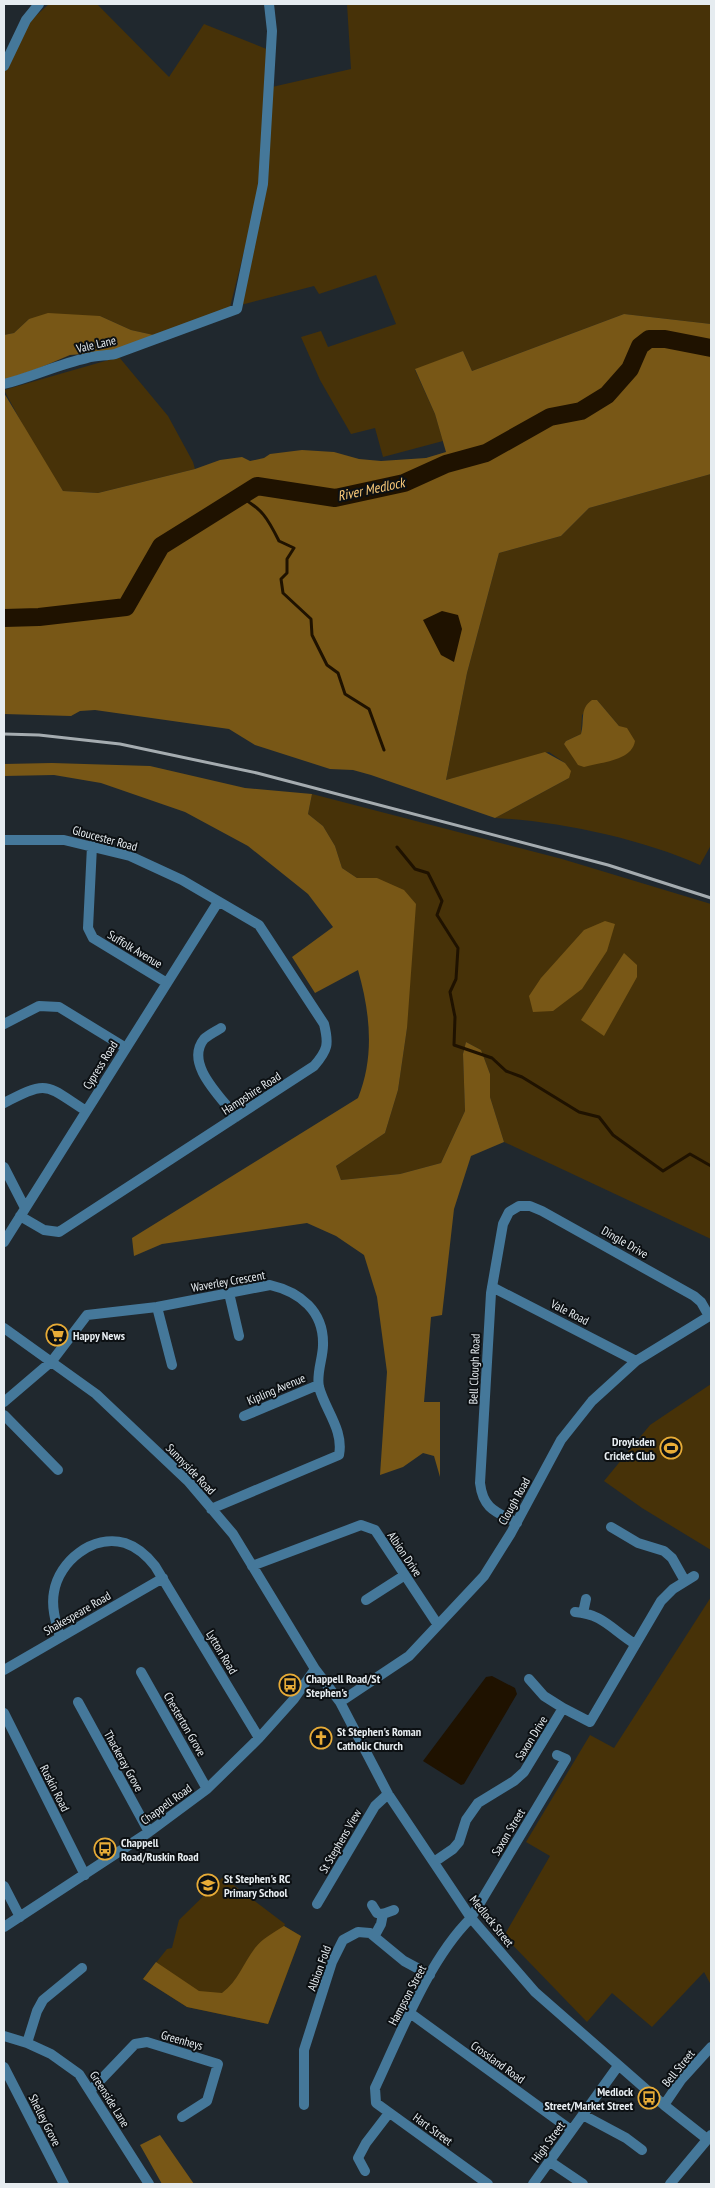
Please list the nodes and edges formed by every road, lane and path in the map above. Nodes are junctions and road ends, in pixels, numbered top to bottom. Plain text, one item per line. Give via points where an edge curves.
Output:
1 (38, 4) edge
2 (269, 4) edge
3 (4, 66) edge
4 (4, 384) edge
5 (4, 840) edge
6 (92, 846) junction
7 (218, 902) junction
8 (167, 983) junction
9 (4, 1024) edge
10 (221, 1028) dead end
11 (126, 1048) junction
12 (4, 1103) edge
13 (86, 1111) junction
14 (236, 1117) junction
15 (4, 1167) edge
16 (519, 1206) joint
17 (23, 1212) junction
18 (4, 1242) edge
19 (492, 1287) junction
20 (229, 1293) junction
21 (157, 1307) junction
22 (710, 1315) edge
23 (4, 1328) edge
24 (239, 1336) dead end
25 (52, 1361) junction
26 (636, 1361) junction
27 (172, 1365) dead end
28 (318, 1385) junction
29 (4, 1402) edge
30 (4, 1415) edge
31 (244, 1416) dead end
32 (58, 1470) dead end
33 (212, 1509) junction
34 (517, 1523) junction
35 (611, 1527) dead end
36 (252, 1566) junction
37 (405, 1576) junction
38 (163, 1578) junction
39 (586, 1599) dead end
40 (366, 1600) dead end
41 (438, 1625) junction
42 (60, 1637) junction
43 (635, 1644) junction
44 (315, 1669) junction
45 (4, 1670) edge
46 (141, 1672) dead end
47 (529, 1679) dead end
48 (78, 1702) dead end
49 (340, 1702) junction
50 (563, 1708) junction
51 (4, 1713) edge
52 (259, 1738) junction
53 (561, 1757) dead end
54 (207, 1789) junction
55 (388, 1794) junction
56 (149, 1832) junction
57 (434, 1862) junction
58 (85, 1875) junction
59 (4, 1886) edge
60 (317, 1904) dead end
61 (372, 1905) dead end
62 (394, 1910) dead end
63 (383, 1914) junction
64 (20, 1917) junction
65 (471, 1918) junction
66 (4, 1927) edge
67 (375, 1935) junction
68 (82, 1968) dead end
69 (430, 1976) junction
70 (410, 2014) junction
71 (4, 2036) edge
72 (27, 2042) junction
73 (711, 2047) edge
74 (4, 2066) edge
75 (618, 2066) junction
76 (374, 2088) joint
77 (90, 2091) junction
78 (304, 2105) dead end
79 (664, 2105) junction
80 (389, 2113) junction
81 (583, 2115) junction
82 (182, 2117) dead end
83 (572, 2130) junction
84 (709, 2137) edge
85 (642, 2150) dead end
86 (549, 2161) junction
87 (365, 2172) dead end
88 (64, 2184) edge
89 (149, 2184) edge
90 (488, 2184) edge
91 (533, 2184) edge
92 (583, 2184) edge
93 (670, 2184) edge

1 - 3 street via 26,20
2 - 4 street, Vale Lane via 272,31 263,184 237,309 109,355 90,357
5 - 6 street, Gloucester Road via 64,840
6 - 7 street, Gloucester Road via 130,856 182,880
6 - 8 street, Suffolk Avenue via 88,928 93,938
7 - 8 street, Cypress Road
7 - 14 street, Hampshire Road via 259,925 324,1024 327,1038 325,1053 314,1066
8 - 11 street, Cypress Road
9 - 11 street via 39,1006 59,1007
10 - 14 street via 205,1039 198,1054 200,1069
11 - 13 street, Cypress Road
12 - 13 street via 35,1087 49,1087
13 - 17 street, Cypress Road
14 - 17 street, Hampshire Road via 59,1232 44,1230
15 - 17 street
16 - 19 street, Bell Clough Road via 509,1212 503,1224
16 - 22 street, Dingle Drive via 542,1211 613,1249 694,1296
17 - 18 street, Cypress Road
19 - 26 street, Vale Road
19 - 34 street, Bell Clough Road via 480,1483 482,1497 491,1509
20 - 21 street, Waverley Crescent
20 - 24 street
20 - 28 street, Waverley Crescent via 270,1286 288,1290 306,1302 320,1323 323,1344
21 - 25 street, Waverley Crescent via 87,1315
21 - 27 street
22 - 26 street, Clough Road
23 - 25 street, Sunnyside Road
25 - 29 street, Waverley Crescent
25 - 33 street, Sunnyside Road via 96,1394 188,1481
26 - 34 street, Clough Road via 592,1401 562,1440
28 - 31 street, Kipling Avenue
28 - 33 street, Waverley Crescent via 342,1442 338,1455
30 - 32 street
33 - 36 street, Sunnyside Road via 233,1534
34 - 41 street, Clough Road via 484,1576
35 - 43 street, Saxon Drive via 625,1529 638,1543 664,1550 690,1578 661,1602
36 - 37 street, Albion Drive via 361,1525 375,1530
36 - 44 street, Sunnyside Road
37 - 40 street
37 - 41 street, Albion Drive
38 - 42 street, Shakespeare Road
38 - 42 street, Lytton Road via 147,1556 125,1543 100,1543 77,1552 62,1571 54,1592 54,1614
38 - 52 street, Lytton Road
39 - 43 street via 579,1612 600,1618 614,1632
41 - 49 street, Clough Road via 409,1656
42 - 45 street, Shakespeare Road
43 - 50 street, Saxon Drive via 590,1722
44 - 49 street, Medlock Street
44 - 52 street, Chappell Road via 294,1699
46 - 54 street, Chesterton Grove
47 - 50 street via 544,1696
48 - 56 street, Thackeray Grove
49 - 55 street, Medlock Street
50 - 57 street, Saxon Drive via 524,1772 478,1803 466,1820 459,1842
51 - 58 street, Ruskin Road
52 - 54 street, Chappell Road
53 - 65 street, Saxon Street
54 - 56 street, Chappell Road
55 - 57 street, Medlock Street
55 - 60 street, St Stephens View via 375,1806
56 - 58 street, Chappell Road
57 - 65 street, Medlock Street
58 - 64 street, Chappell Road
59 - 64 street
61 - 63 street via 377,1913
62 - 63 street
63 - 67 street
64 - 66 street, Chappell Road
65 - 69 street, Hampson Street via 456,1934
65 - 75 street, Medlock Street via 535,1992
67 - 69 street via 404,1960
67 - 78 street, Albion Fold via 358,1932 350,1935 332,1962 304,2050
68 - 72 street via 43,2000
69 - 70 street, Hampson Street
70 - 76 street, Hampson Street
70 - 83 street, Crossland Road
71 - 72 street, Greenside Lane
72 - 77 street, Greenside Lane via 79,2074
73 - 79 street, Bell Street via 681,2080
74 - 88 street, Shelley Grove
75 - 79 street, Medlock Street
75 - 81 street, High Street
76 - 80 street, Hart Street via 376,2103
77 - 82 street, Greenheys via 136,2044 147,2042 218,2064 207,2102
77 - 89 street, Greenside Lane
79 - 84 street, Medlock Street
80 - 87 street via 358,2158
80 - 90 street, Hart Street
81 - 83 street, High Street
81 - 85 street
83 - 86 street, High Street
84 - 93 street
86 - 91 street, High Street
86 - 92 street

